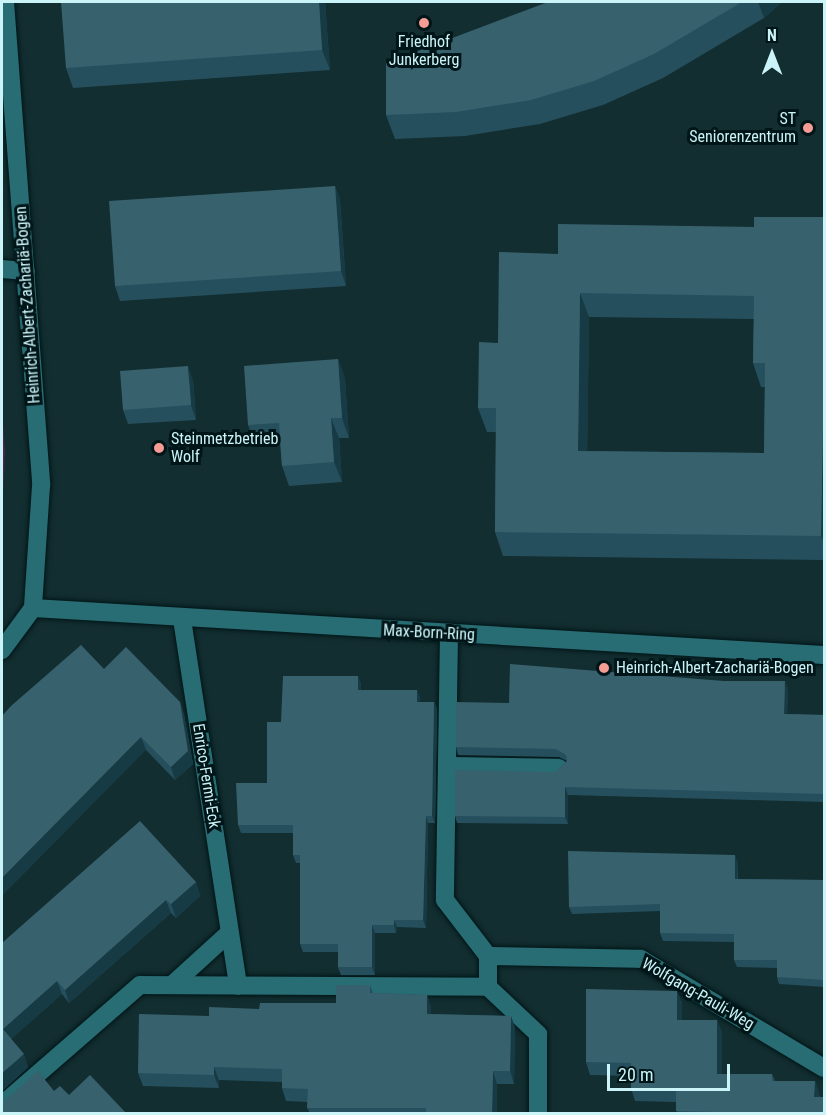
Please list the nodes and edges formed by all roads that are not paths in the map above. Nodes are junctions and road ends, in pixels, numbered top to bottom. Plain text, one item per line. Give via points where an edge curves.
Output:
1 (5, 2) edge
2 (2, 269) edge
3 (26, 271) junction
4 (33, 609) junction
5 (182, 619) junction
6 (449, 635) junction
7 (2, 650) edge
8 (825, 655) edge
9 (447, 766) junction
10 (559, 768) edge
11 (230, 933) junction
12 (488, 956) junction
13 (172, 985) junction
14 (238, 986) junction
15 (488, 987) junction
16 (825, 1068) edge
17 (2, 1105) edge
18 (538, 1113) edge

1 - 3 street, Heinrich-Albert-Zachariä-Bogen
2 - 3 street
3 - 4 street, Heinrich-Albert-Zachariä-Bogen via 41,486
4 - 5 street, Max-Born-Ring
4 - 7 street
5 - 6 street, Max-Born-Ring
5 - 11 street, Enrico-Fermi-Eck
6 - 8 street, Max-Born-Ring
6 - 9 street
9 - 10 street
9 - 12 street via 445,900
11 - 13 street
11 - 14 street, Enrico-Fermi-Eck
12 - 15 street
12 - 16 street, Wolfgang-Pauli-Weg via 641,959
13 - 14 street
13 - 17 street via 140,985
14 - 15 street
15 - 18 street via 538,1034

